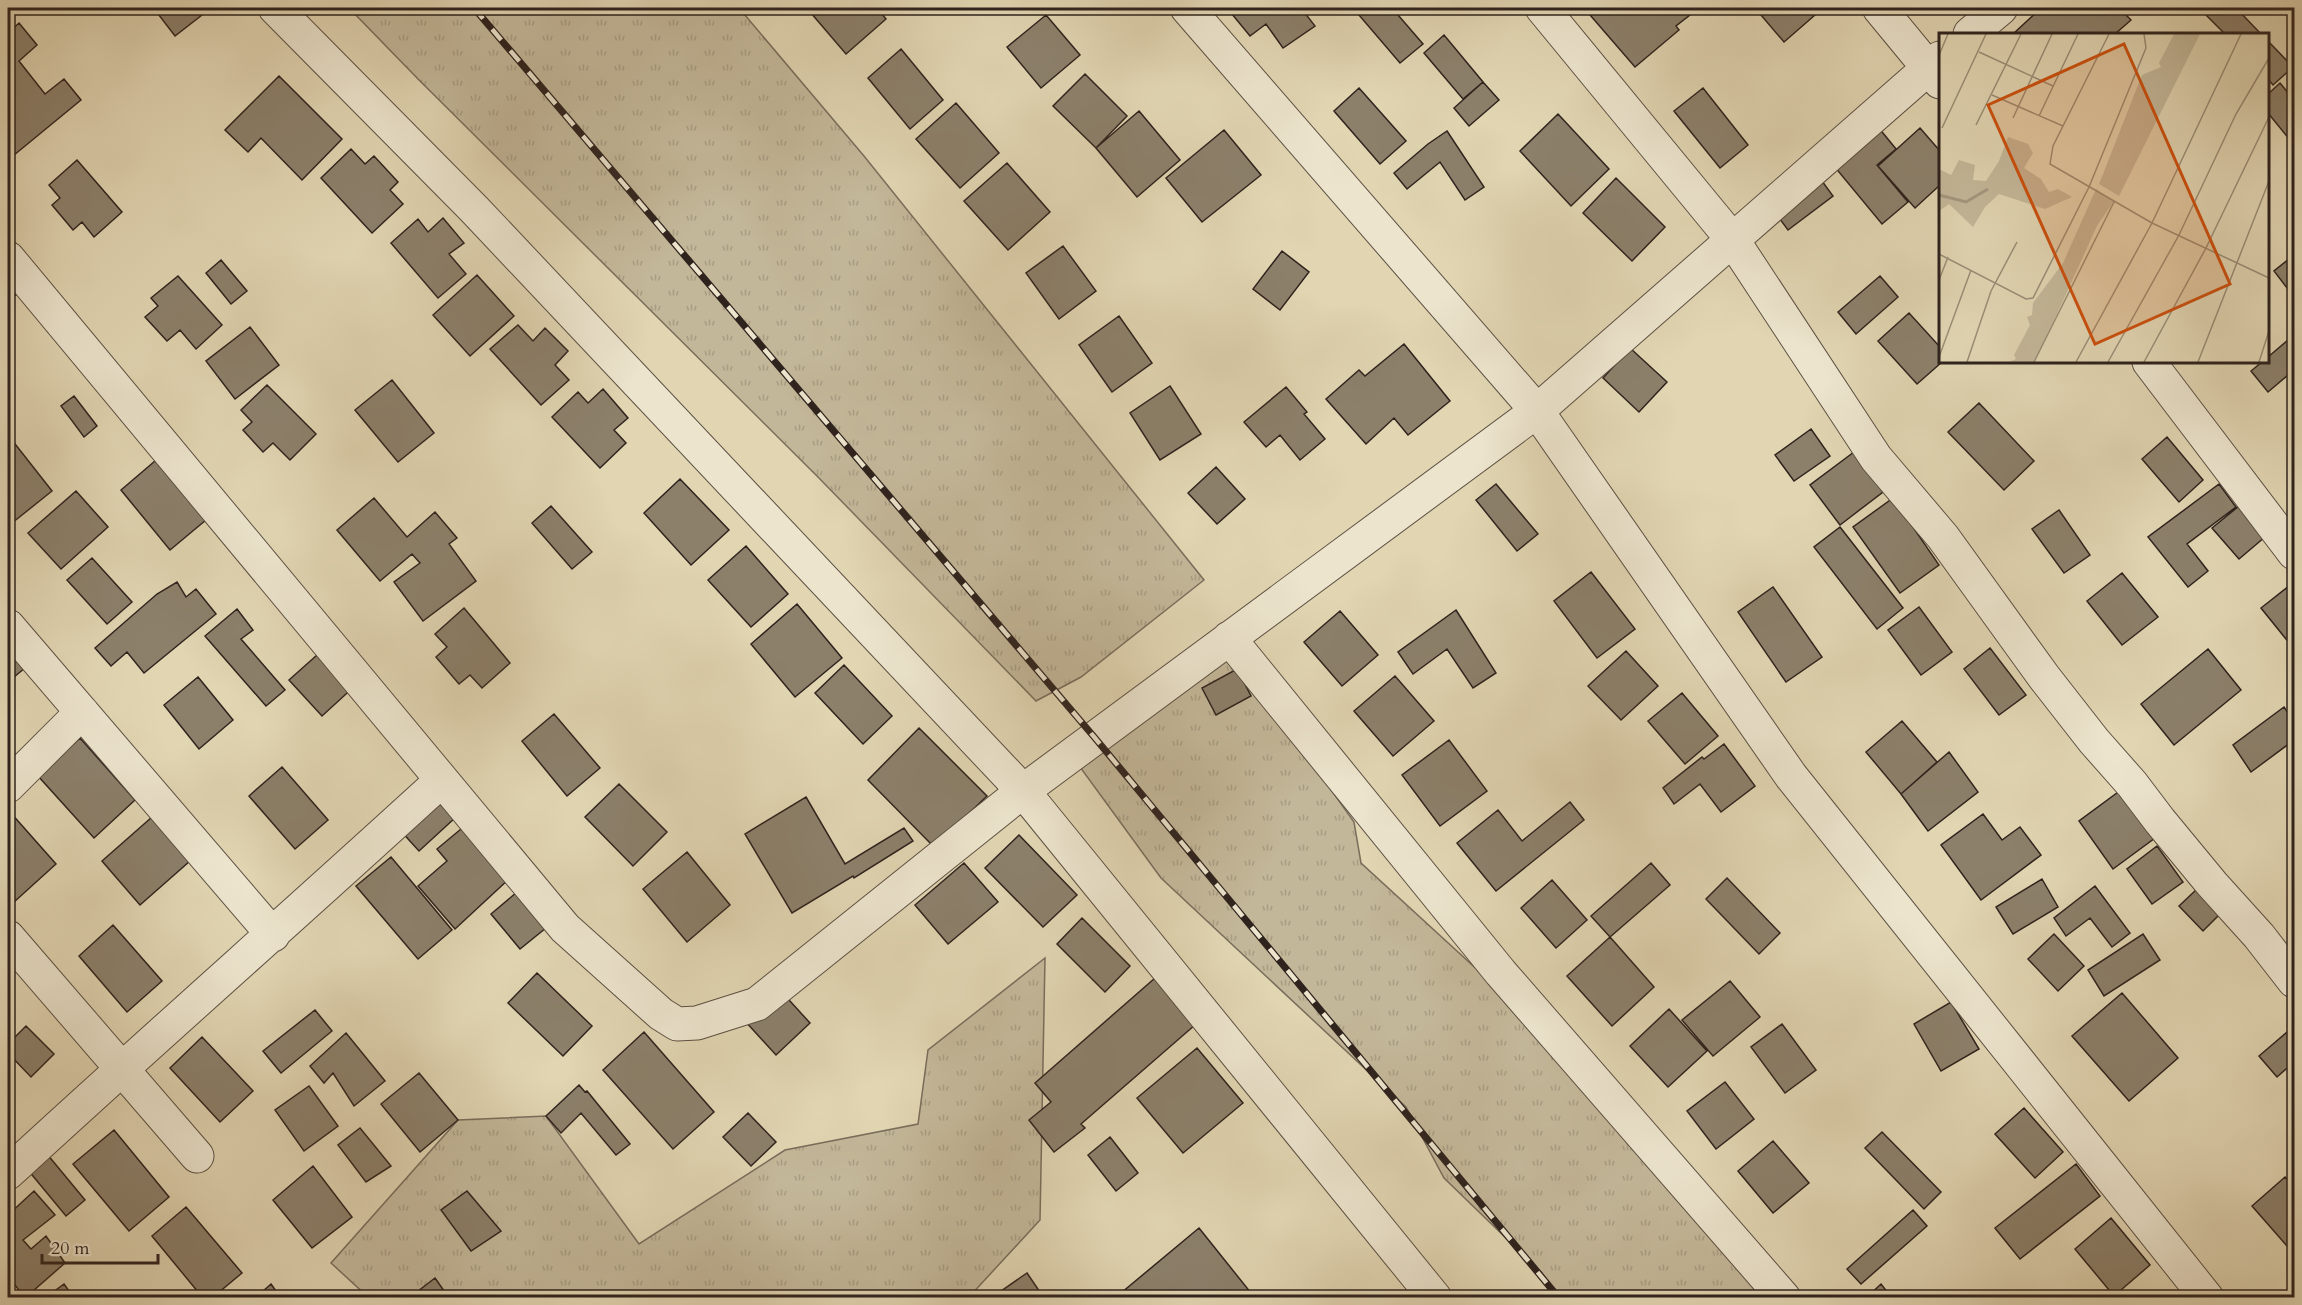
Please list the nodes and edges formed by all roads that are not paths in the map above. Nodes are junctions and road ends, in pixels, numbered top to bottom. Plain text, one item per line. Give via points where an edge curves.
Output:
1 (275, 8) edge
2 (1187, 8) edge
3 (1542, 8) edge
4 (1880, 8) edge
5 (2001, 8) edge
6 (1971, 33) edge
7 (1937, 69) edge
8 (1732, 239) junction
9 (8, 258) edge
10 (2150, 363) edge
11 (1536, 411) junction
12 (2295, 553) edge
13 (8, 626) edge
14 (1229, 638) junction
15 (82, 712) junction
16 (442, 780) junction
17 (8, 786) edge
18 (1023, 791) junction
19 (273, 935) junction
20 (8, 937) edge
21 (2295, 981) edge
22 (121, 1068) junction
23 (197, 1156) dead end
24 (8, 1173) edge
25 (1435, 1298) edge
26 (1784, 1298) edge
27 (2207, 1298) edge

1 - 18 street via 474,209
2 - 11 street
3 - 8 street
4 - 7 street
5 - 6 street
7 - 8 street
8 - 11 street
8 - 21 street via 1876,458 1943,537 2009,632 2094,741
9 - 16 street
10 - 12 street
11 - 14 street
11 - 27 street via 1791,776
13 - 15 street
14 - 18 street
14 - 26 street via 1501,973
15 - 17 street
15 - 19 street
16 - 18 street via 566,928 677,1024 697,1023 757,1004
16 - 19 street
18 - 25 street
19 - 22 street
20 - 22 street
22 - 23 street
22 - 24 street

